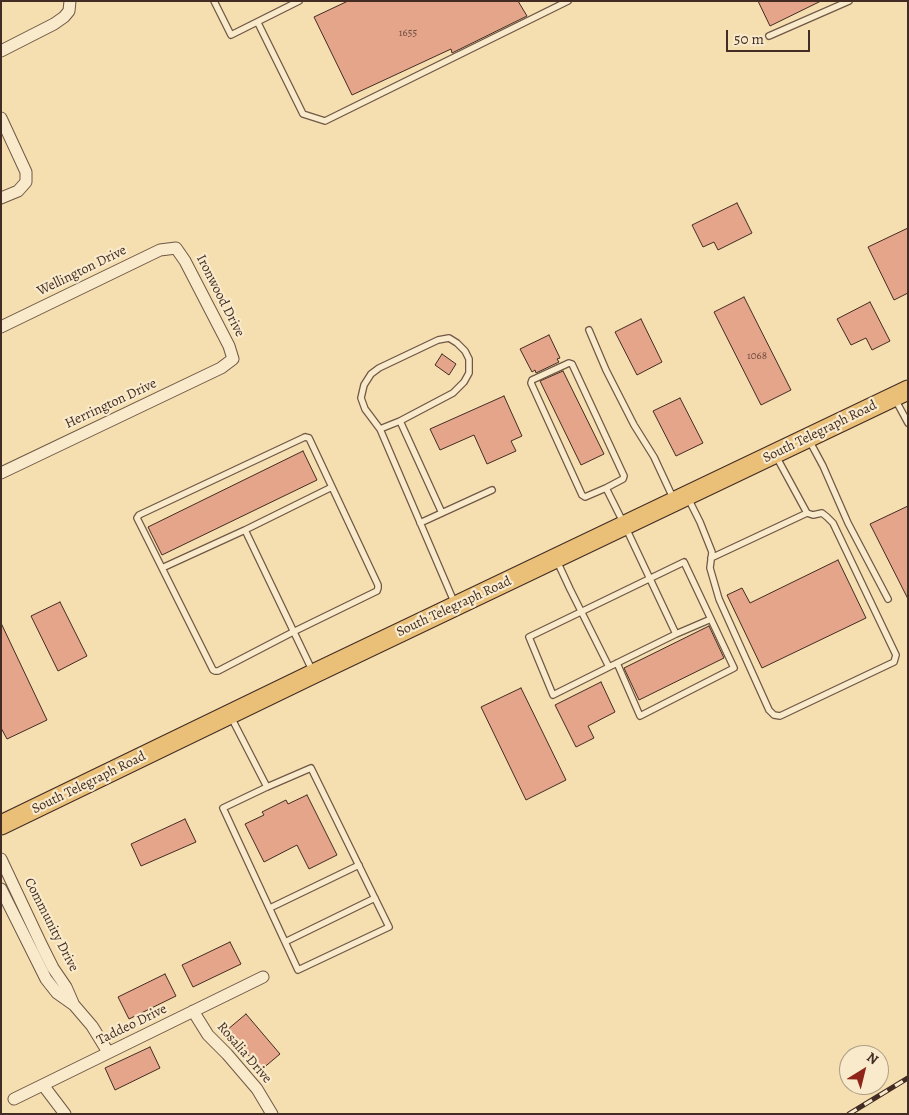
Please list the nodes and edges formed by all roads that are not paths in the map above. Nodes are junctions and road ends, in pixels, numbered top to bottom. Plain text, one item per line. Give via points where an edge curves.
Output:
1 (70, 1) edge
2 (214, 1) edge
3 (299, 1) edge
4 (568, 1) edge
5 (849, 1) edge
6 (258, 23) junction
7 (769, 36) dead end
8 (1, 51) edge
9 (1, 118) edge
10 (6, 196) edge
11 (176, 248) joint
12 (1, 327) edge
13 (589, 330) dead end
14 (233, 359) joint
15 (901, 393) edge
16 (400, 421) junction
17 (908, 423) edge
18 (380, 429) junction
19 (808, 438) junction
20 (775, 454) junction
21 (1, 473) edge
22 (332, 488) junction
23 (606, 488) junction
24 (492, 490) dead end
25 (681, 499) junction
26 (442, 513) junction
27 (806, 513) junction
28 (420, 523) junction
29 (625, 526) junction
30 (246, 530) junction
31 (711, 558) junction
32 (556, 559) junction
33 (162, 568) junction
34 (650, 578) junction
35 (888, 599) dead end
36 (456, 606) junction
37 (581, 611) junction
38 (711, 619) junction
39 (293, 632) junction
40 (676, 634) junction
41 (616, 663) junction
42 (609, 667) junction
43 (313, 674) junction
44 (230, 715) junction
45 (267, 788) junction
46 (1, 825) edge
47 (1, 859) edge
48 (359, 865) junction
49 (1, 890) edge
50 (375, 898) junction
51 (270, 908) junction
52 (33, 926) junction
53 (22, 931) junction
54 (285, 942) junction
55 (262, 977) dead end
56 (74, 1005) junction
57 (193, 1012) junction
58 (108, 1052) junction
59 (42, 1085) junction
60 (14, 1099) dead end
61 (65, 1114) edge
62 (272, 1114) edge

1 - 8 street via 69,11 64,17
2 - 6 lane via 231,36
3 - 6 lane
4 - 6 lane via 325,121 303,114
5 - 7 lane
9 - 10 street via 26,172 26,182 18,191
11 - 12 street, Wellington Drive via 160,250
11 - 14 street, Ironwood Drive
13 - 25 lane via 634,425
14 - 21 street, Herrington Drive via 221,368
15 - 17 lane
15 - 19 main road, South Telegraph Road
16 - 18 lane
16 - 18 lane via 453,393 464,382 469,373 469,359 457,343 449,338 438,340 371,374 361,398
16 - 26 lane
18 - 28 lane
19 - 20 main road, South Telegraph Road
19 - 35 lane
20 - 25 main road, South Telegraph Road
20 - 27 lane
22 - 30 lane
22 - 33 lane via 306,437 139,515 137,518
22 - 39 lane via 378,588
23 - 23 lane via 585,497 582,495 532,380 572,364 624,476
23 - 29 lane
24 - 26 lane
25 - 29 main road, South Telegraph Road
25 - 31 lane via 700,522 712,552
26 - 28 lane
27 - 31 lane
27 - 31 lane via 822,514 833,523 896,655 894,662 774,716 719,599 710,568
28 - 36 lane
29 - 32 main road, South Telegraph Road
29 - 34 lane
30 - 33 lane
30 - 39 lane
32 - 36 main road, South Telegraph Road
32 - 37 lane
33 - 39 lane via 215,671
34 - 37 lane
34 - 38 lane via 684,562
34 - 40 lane
36 - 43 main road, South Telegraph Road
37 - 42 lane
37 - 42 lane via 529,637 553,695
38 - 40 lane
38 - 41 lane via 734,668 640,716
39 - 43 lane
40 - 41 lane
41 - 42 lane
43 - 44 main road, South Telegraph Road
44 - 45 lane
44 - 46 main road, South Telegraph Road
45 - 48 lane via 311,768
45 - 51 lane via 224,808
47 - 52 street, Community Drive
48 - 50 lane
48 - 51 lane
49 - 53 street, Community Drive
50 - 54 lane
50 - 54 lane via 389,927 298,970
51 - 54 lane
52 - 53 lane
52 - 56 street, Community Drive
53 - 56 street, Community Drive via 46,979 57,993
55 - 57 street, Taddeo Drive
56 - 58 street, Community Drive
57 - 58 street, Taddeo Drive
57 - 62 street, Rosalia Drive via 208,1035 257,1089
58 - 59 street, Taddeo Drive
59 - 60 street, Taddeo Drive
59 - 61 street

